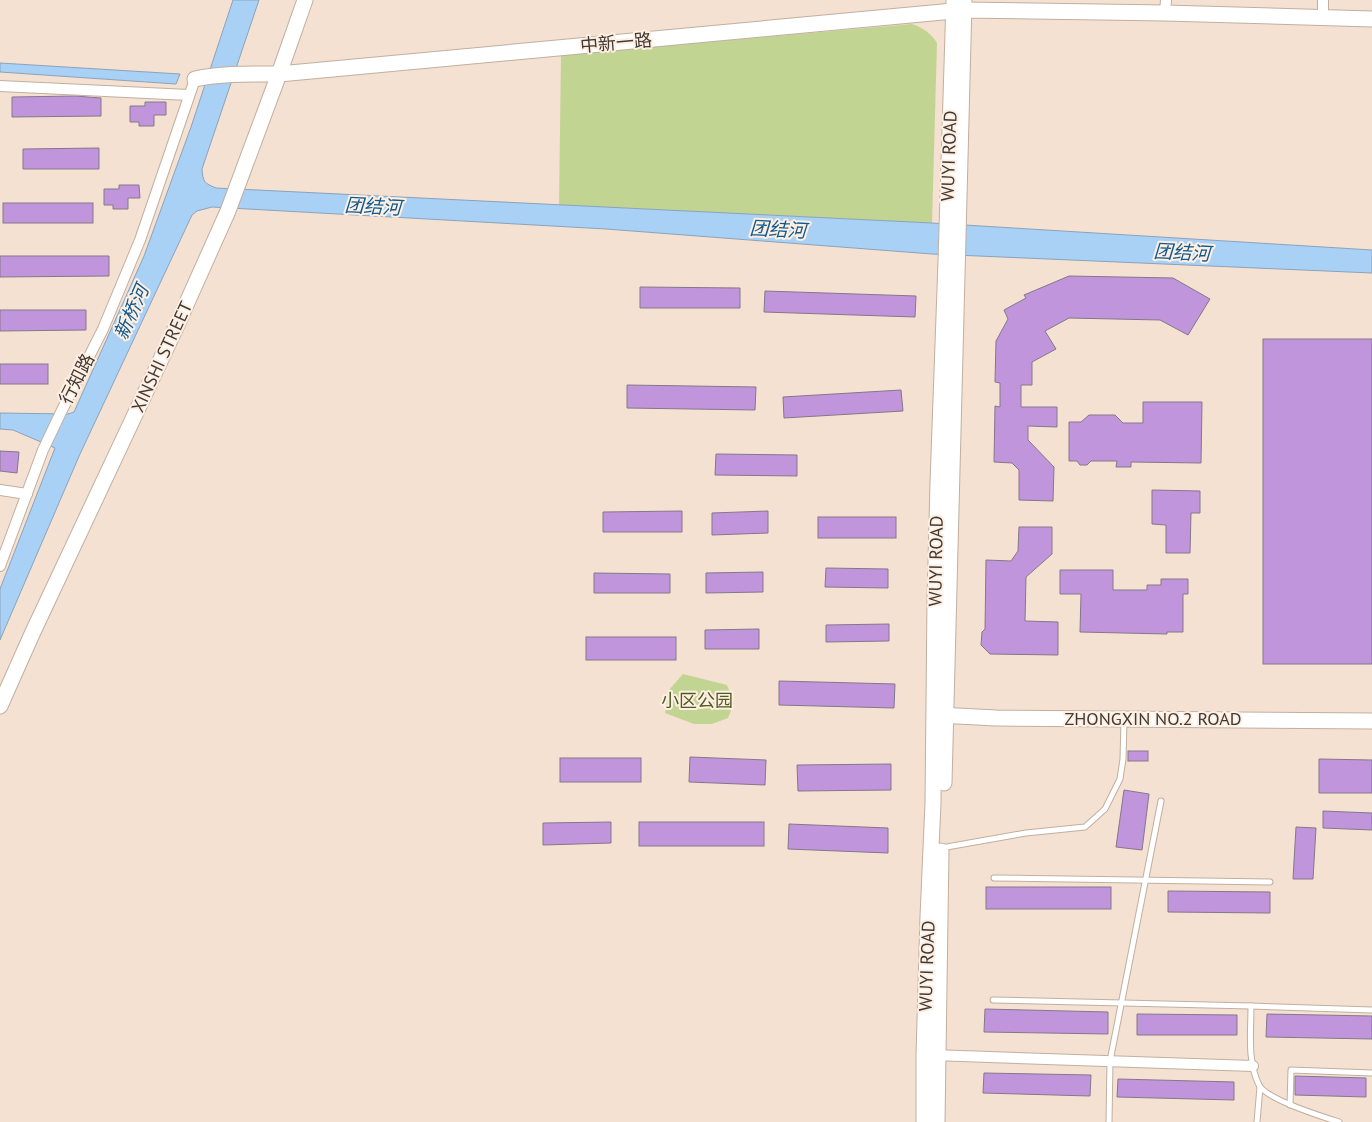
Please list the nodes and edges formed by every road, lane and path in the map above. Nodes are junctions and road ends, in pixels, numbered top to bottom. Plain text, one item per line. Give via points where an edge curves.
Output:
1 (305, 0) edge
2 (1323, 0) edge
3 (959, 5) edge
4 (1165, 7) edge
5 (1322, 17) junction
6 (1372, 19) edge
7 (279, 74) junction
8 (200, 78) joint
9 (0, 86) edge
10 (189, 95) junction
11 (0, 490) edge
12 (27, 494) junction
13 (0, 566) edge
14 (0, 706) edge
15 (940, 715) junction
16 (1124, 718) junction
17 (1372, 721) edge
18 (1161, 801) dead end
19 (931, 850) junction
20 (994, 878) dead end
21 (1146, 880) junction
22 (1270, 882) dead end
23 (993, 1000) dead end
24 (1121, 1003) junction
25 (1251, 1006) junction
26 (1372, 1010) edge
27 (924, 1055) junction
28 (1110, 1061) junction
29 (1253, 1066) junction
30 (1372, 1073) edge
31 (1260, 1087) junction
32 (1290, 1105) junction
33 (924, 1122) edge
34 (937, 1122) edge
35 (1109, 1122) edge
36 (1257, 1122) edge
37 (1339, 1122) edge

1 - 7 street, XINSHI STREET
2 - 5 street
3 - 4 street, 中新一路
3 - 7 street, 中新一路
3 - 15 street, WUYI ROAD
4 - 5 street, 中新一路
5 - 6 street, 中新一路
7 - 8 street, 中新一路
7 - 14 street, XINSHI STREET via 228,211
8 - 10 street, 行知路
9 - 10 street
10 - 12 street, 行知路 via 140,240 103,329 43,450
11 - 12 street
12 - 13 street, 行知路
15 - 16 street, ZHONGXIN NO.2 ROAD
15 - 19 street, WUYI ROAD
15 - 34 street, WUYI ROAD
16 - 17 street, ZHONGXIN NO.2 ROAD
16 - 19 lane via 1120,779 1105,810 1085,827 1026,832
18 - 21 lane
19 - 27 street, WUYI ROAD
20 - 21 lane
21 - 22 lane
21 - 24 lane
23 - 24 lane
24 - 25 lane
24 - 28 lane
25 - 26 lane
25 - 29 lane
27 - 28 street
27 - 33 street, WUYI ROAD
28 - 29 street
28 - 35 lane
29 - 31 lane
30 - 32 lane via 1292,1070
31 - 32 lane
31 - 36 lane
32 - 37 lane

